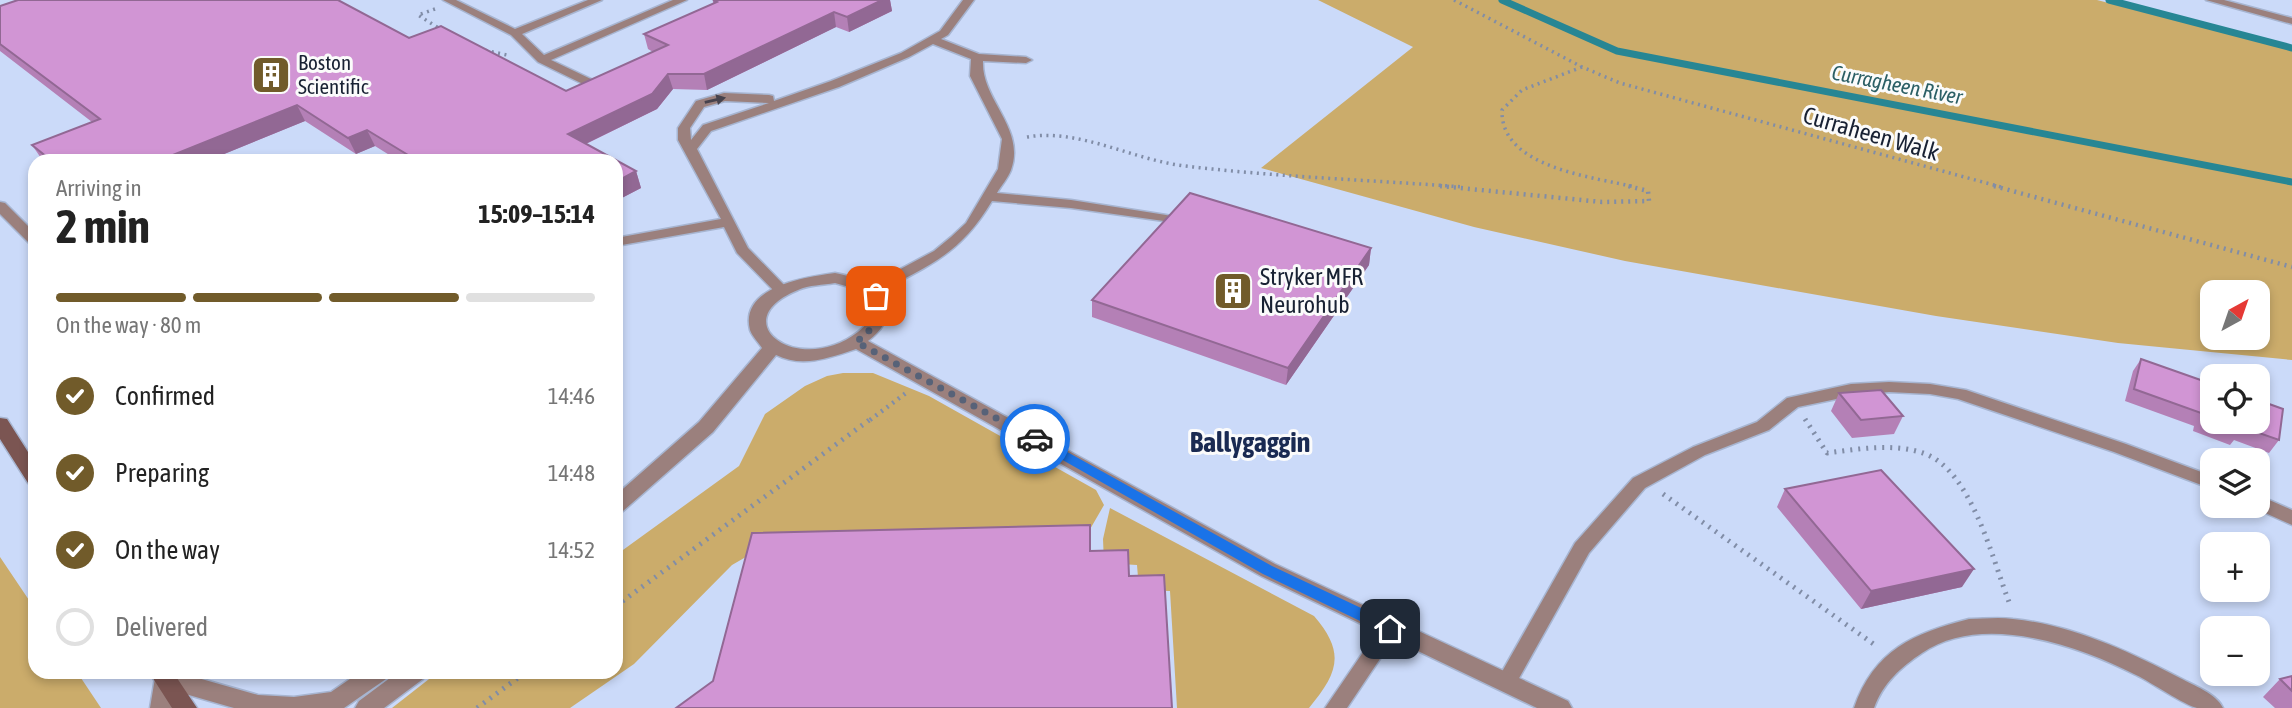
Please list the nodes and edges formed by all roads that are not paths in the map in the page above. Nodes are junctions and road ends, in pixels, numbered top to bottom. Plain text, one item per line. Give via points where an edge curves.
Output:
1 (597, 0) edge
2 (682, 0) edge
3 (969, 0) edge
4 (2211, 0) edge
5 (450, 1) edge
6 (2292, 21) edge
7 (515, 33) junction
8 (933, 40) junction
9 (539, 57) junction
10 (977, 57) junction
11 (1026, 60) dead end
12 (587, 82) edge
13 (799, 96) junction
14 (691, 149) junction
15 (990, 197) junction
16 (0, 206) edge
17 (1166, 219) edge
18 (729, 222) junction
19 (28, 234) edge
20 (623, 241) edge
21 (781, 290) junction
22 (870, 291) junction
23 (856, 342) junction
24 (772, 348) junction
25 (0, 424) edge
26 (28, 467) edge
27 (2200, 478) edge
28 (623, 500) edge
29 (2270, 508) edge
30 (2292, 518) edge
31 (1390, 629) junction
32 (162, 679) edge
33 (165, 679) edge
34 (175, 679) edge
35 (368, 679) edge
36 (406, 679) edge
37 (1506, 682) junction
38 (330, 704) edge
39 (162, 708) edge
40 (185, 708) edge
41 (367, 708) edge
42 (1335, 708) edge
43 (1560, 708) edge
44 (1864, 708) edge
45 (2213, 708) edge

1 - 7 lane
2 - 9 lane
3 - 8 lane
4 - 6 lane
5 - 7 lane
7 - 9 lane
8 - 10 lane
8 - 13 lane via 881,67
9 - 12 lane
10 - 11 lane
10 - 15 lane via 976,76 1008,139 1005,169
13 - 14 lane via 706,128
14 -> 13 lane via 684,140 684,128 700,104 724,97
14 - 18 lane
15 - 17 lane
15 - 22 lane via 971,225 939,254
16 - 19 lane
18 - 20 lane
18 - 21 lane via 742,250
21 - 22 street via 835,278
21 - 24 street via 758,313 756,326
22 - 23 street via 880,307 878,319
23 - 24 street via 804,356
23 - 31 street via 1268,570
24 - 28 street via 706,428
25 - 26 main road
27 - 37 lane via 1961,394 1889,387 1793,402 1763,426 1699,451 1644,481 1582,548
29 - 30 lane
31 - 37 street
31 - 42 lane
32 - 39 street
33 - 40 main road
34 - 38 street via 258,705
35 - 38 street
36 - 41 street
37 - 43 street
44 - 45 lane via 1879,677 1896,660 1932,635 1981,625 2021,628 2102,649

